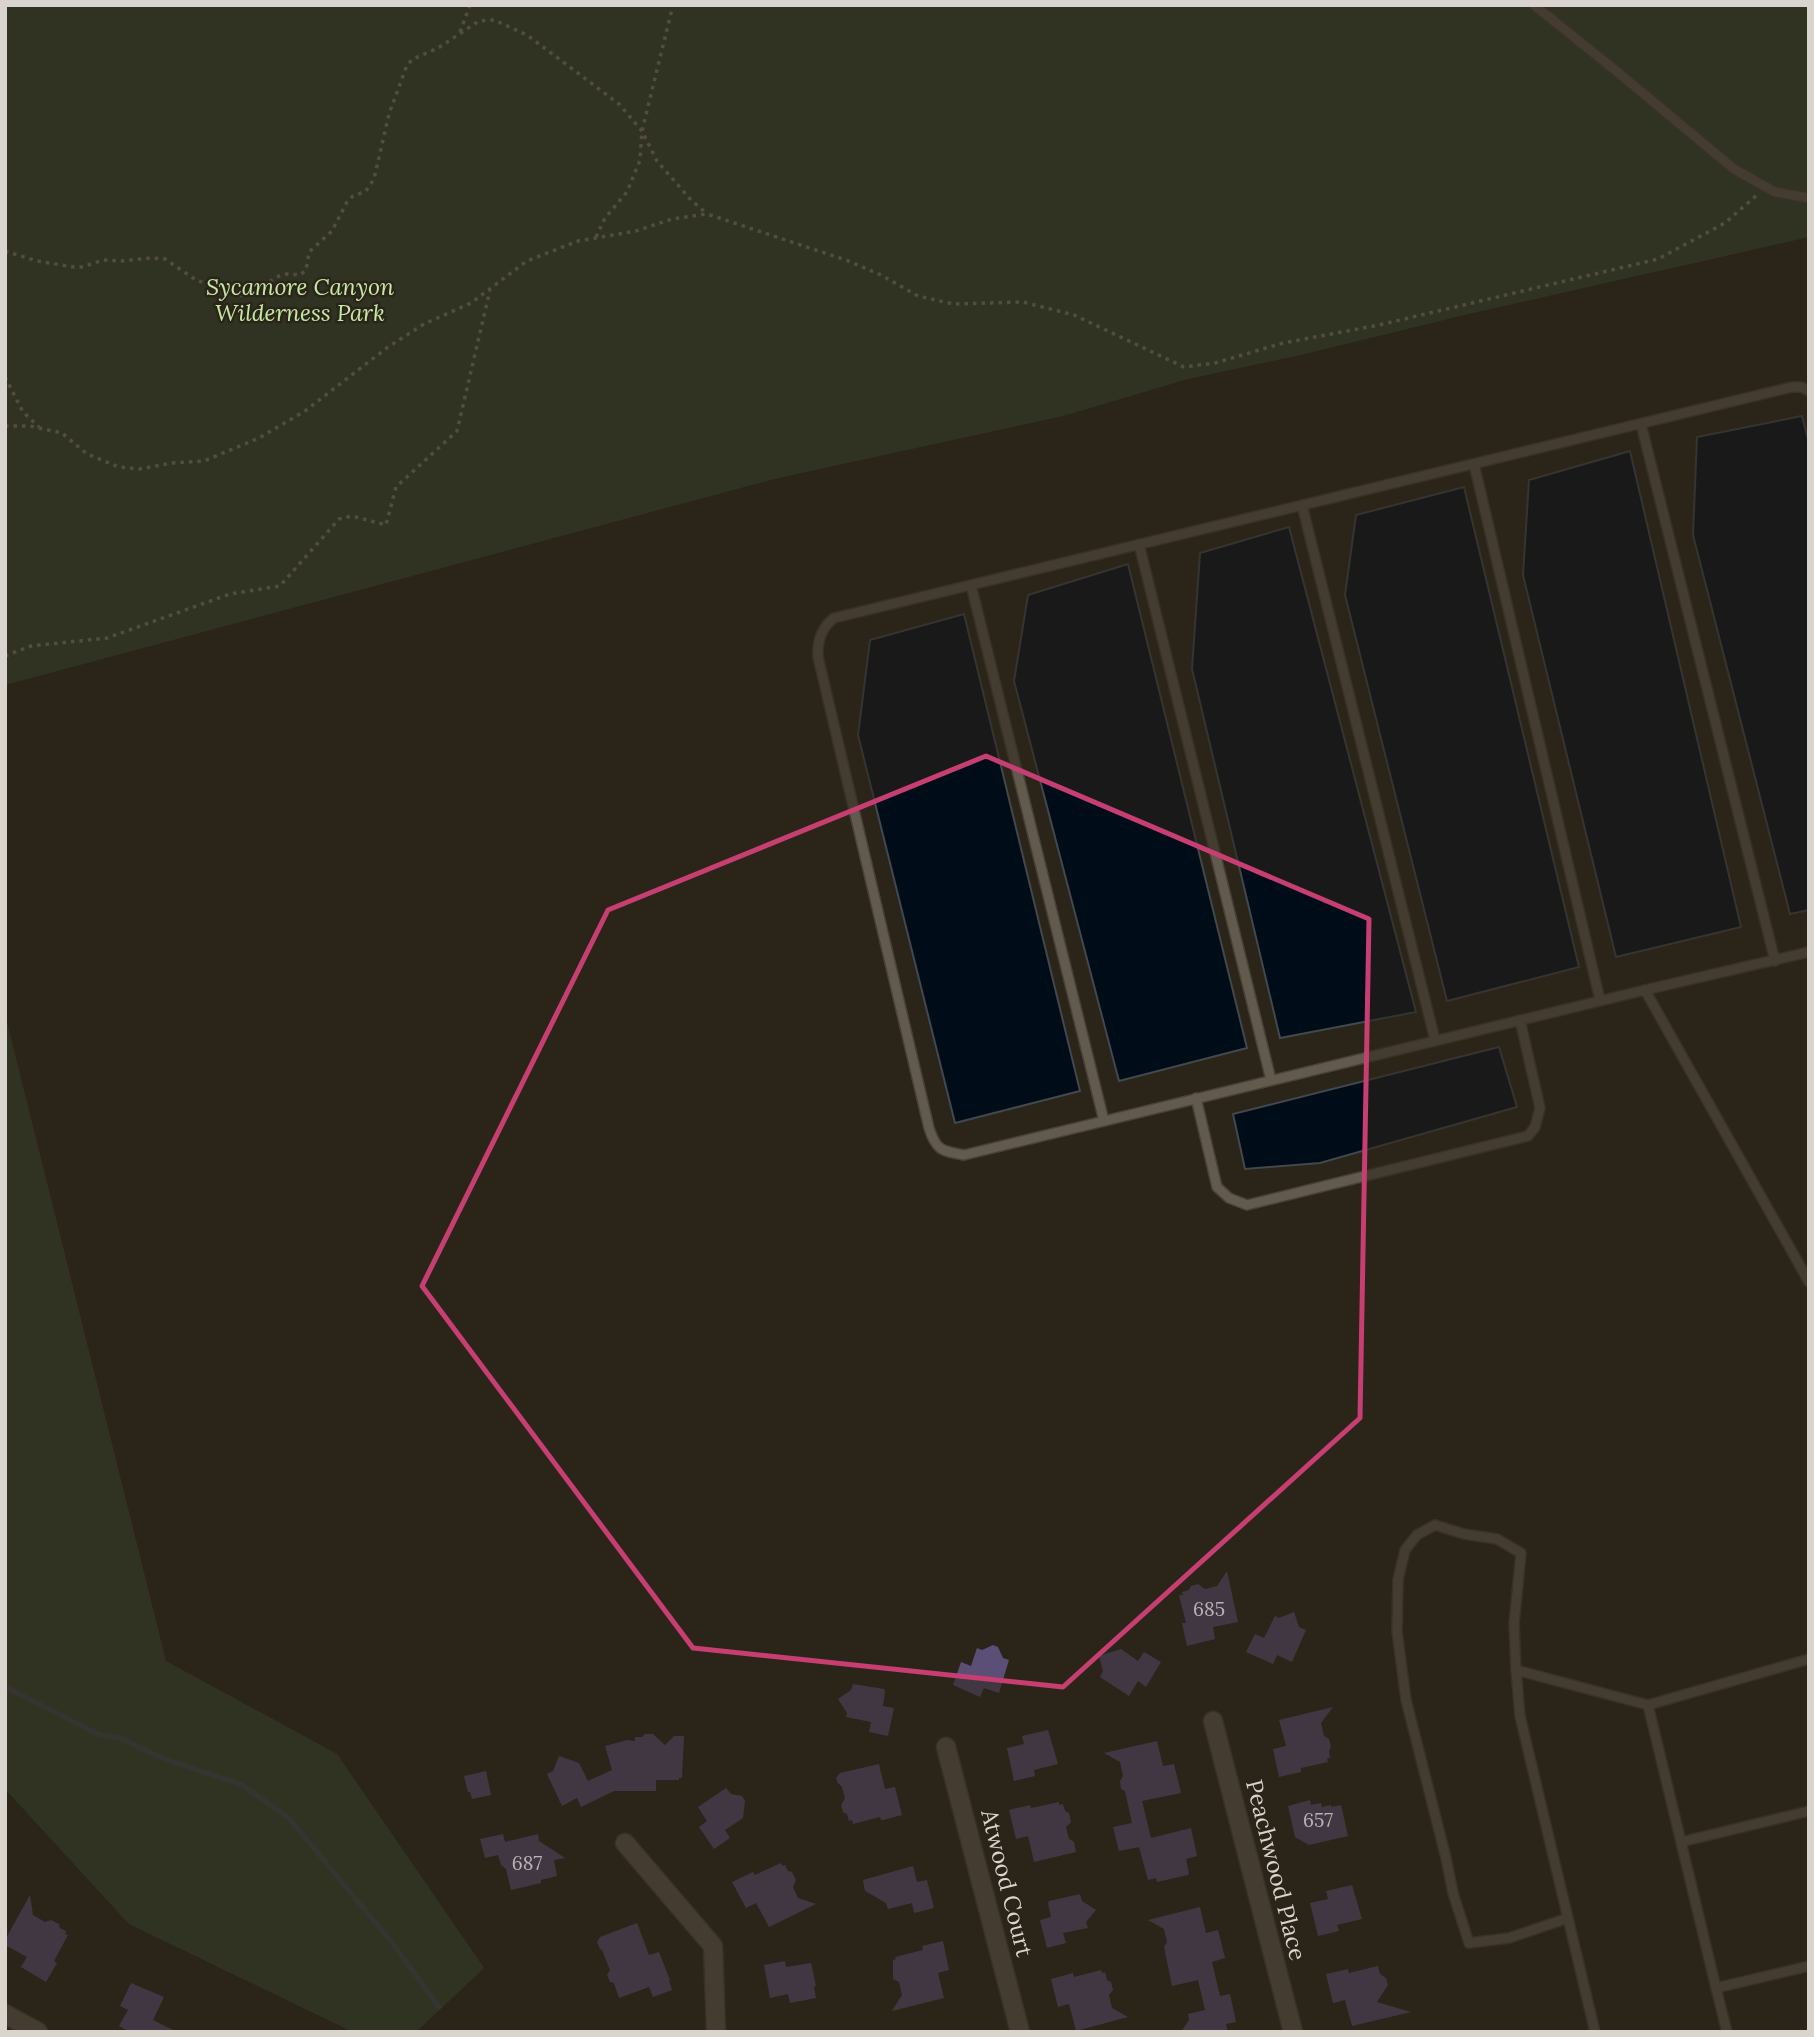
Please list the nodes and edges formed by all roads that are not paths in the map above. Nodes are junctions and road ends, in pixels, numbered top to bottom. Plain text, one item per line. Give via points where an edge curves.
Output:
1 (1534, 5) edge
2 (1809, 198) edge
3 (1809, 391) edge
4 (1641, 424) junction
5 (1474, 464) junction
6 (1302, 505) junction
7 (1139, 544) junction
8 (971, 585) junction
9 (1809, 952) edge
10 (1776, 961) junction
11 (1645, 990) junction
12 (1600, 1000) junction
13 (1520, 1020) junction
14 (1435, 1040) junction
15 (1271, 1080) junction
16 (1196, 1098) junction
17 (1104, 1121) junction
18 (1809, 1282) edge
19 (1809, 1659) edge
20 (1516, 1670) junction
21 (1648, 1705) junction
22 (1213, 1721) dead end
23 (946, 1747) dead end
24 (1809, 1811) edge
25 (1681, 1842) junction
26 (625, 1843) dead end
27 (1568, 1917) junction
28 (1809, 1966) edge
29 (1716, 1988) junction
30 (5, 2014) edge
31 (38, 2032) edge
32 (716, 2032) edge
33 (1020, 2032) edge
34 (1293, 2032) edge
35 (1595, 2032) edge
36 (1727, 2032) edge

1 - 2 lane via 1734,169 1775,192
3 - 4 lane via 1792,387
4 - 5 lane
4 - 10 lane
5 - 6 lane
5 - 12 lane
6 - 7 lane
6 - 14 lane
7 - 8 lane
7 - 15 lane
8 - 17 lane
8 - 17 lane via 834,618 817,645 929,1128 939,1148 964,1155
9 - 10 lane
10 - 11 lane
11 - 12 lane
11 - 18 lane
12 - 13 lane
13 - 14 lane
13 - 16 lane via 1540,1108 1528,1136 1247,1205 1217,1187
14 - 15 lane
15 - 16 lane
16 - 17 lane
19 - 21 lane
20 - 21 lane
20 - 27 lane via 1520,1716
20 - 27 lane via 1514,1624 1521,1553 1497,1539 1435,1525 1417,1535 1405,1550 1398,1580 1397,1631 1406,1700 1469,1943 1509,1938
21 - 25 lane
22 - 34 street, Peachwood Place
23 - 33 street, Atwood Court
24 - 25 lane
25 - 29 lane
26 - 32 street via 713,1946
27 - 35 lane
28 - 29 lane
29 - 36 lane
30 - 31 street

